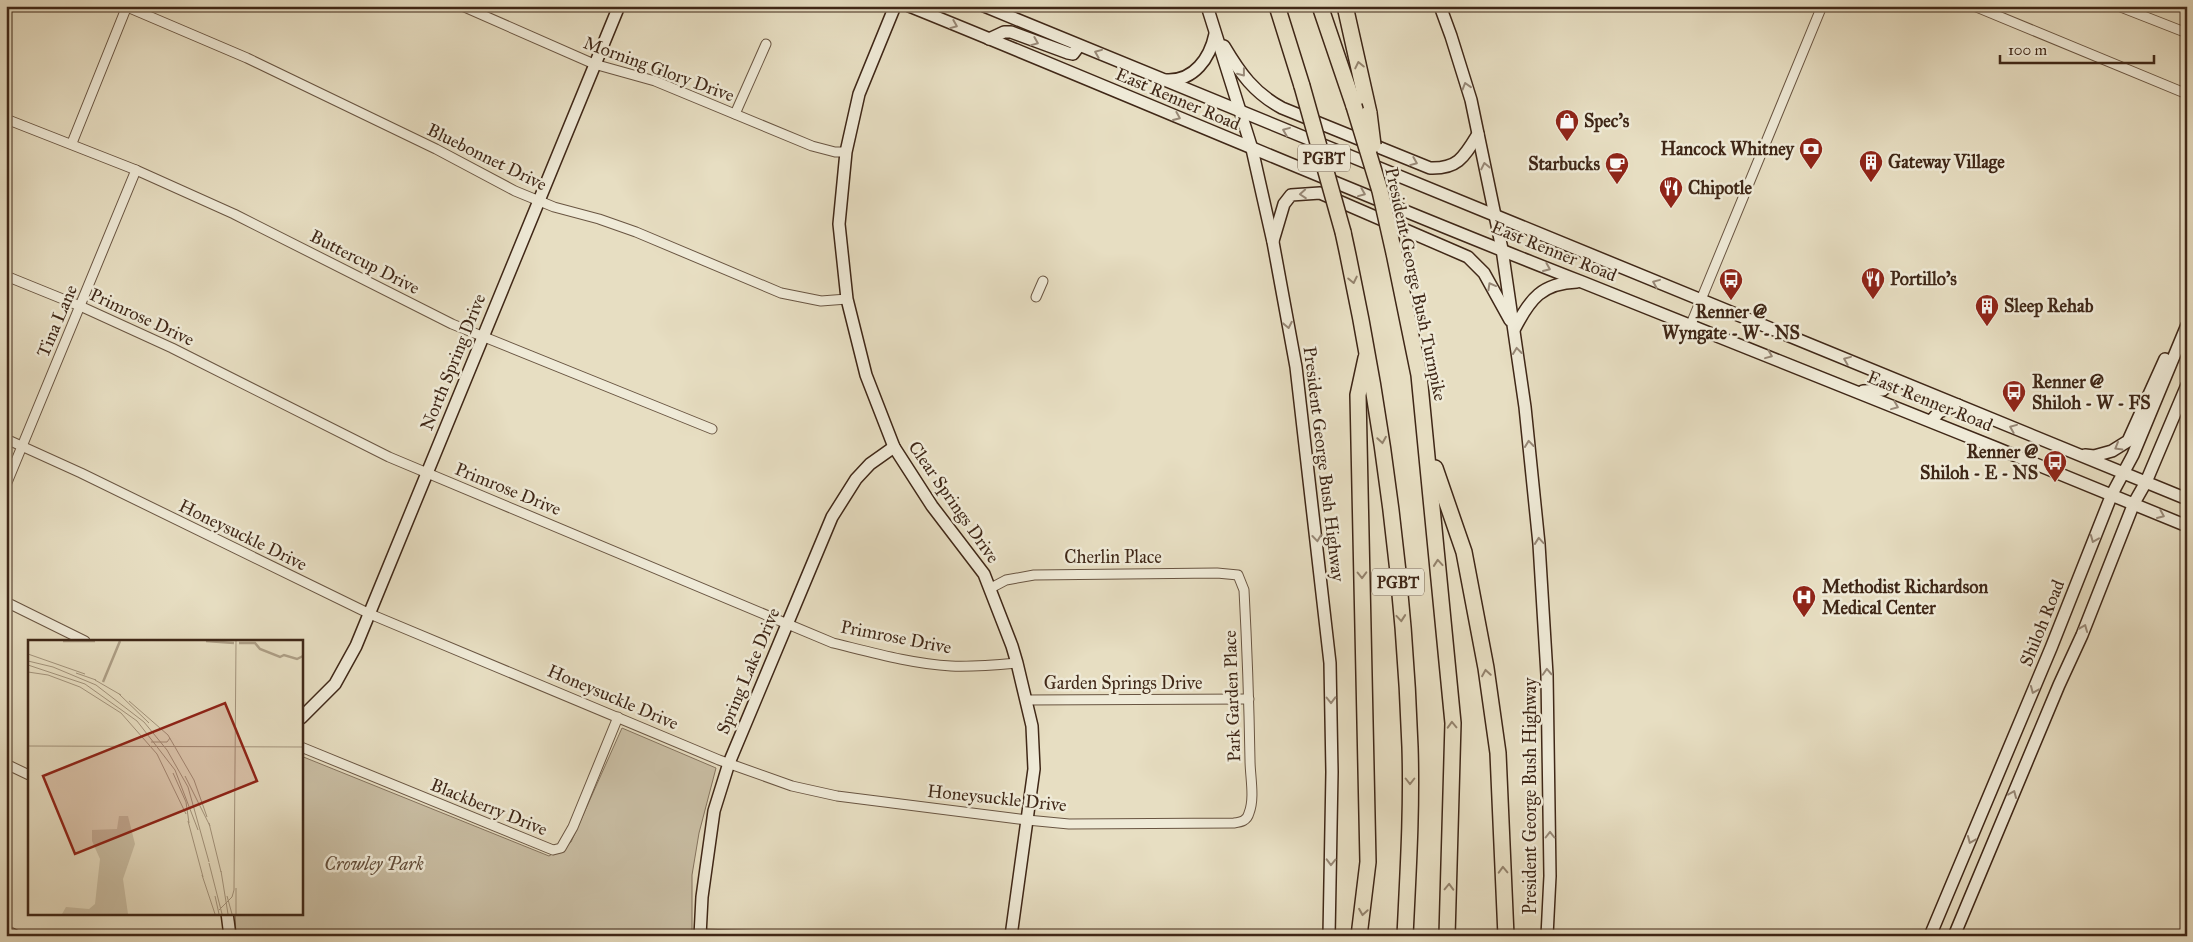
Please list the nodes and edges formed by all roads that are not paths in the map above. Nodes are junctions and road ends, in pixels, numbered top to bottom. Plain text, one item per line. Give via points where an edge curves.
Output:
1 (126, 6) edge
2 (462, 6) edge
3 (619, 6) edge
4 (895, 6) edge
5 (909, 6) edge
6 (984, 6) edge
7 (1207, 6) edge
8 (1277, 6) edge
9 (1320, 6) edge
10 (1345, 6) edge
11 (1440, 6) edge
12 (1822, 6) edge
13 (1974, 6) edge
14 (2118, 6) edge
15 (2142, 11) edge
16 (1215, 32) junction
17 (2187, 33) edge
18 (989, 39) junction
19 (766, 44) dead end
20 (1079, 46) junction
21 (594, 64) junction
22 (1162, 80) junction
23 (2187, 94) edge
24 (1240, 112) junction
25 (735, 114) junction
26 (6, 119) edge
27 (1478, 134) junction
28 (72, 143) junction
29 (1252, 149) junction
30 (846, 152) junction
31 (136, 170) junction
32 (1380, 191) junction
33 (538, 200) junction
34 (1493, 216) junction
35 (1273, 242) junction
36 (1502, 249) junction
37 (6, 276) edge
38 (1043, 281) dead end
39 (1582, 282) junction
40 (1036, 296) dead end
41 (847, 299) junction
42 (1701, 301) junction
43 (80, 306) junction
44 (1691, 324) junction
45 (2187, 325) edge
46 (1514, 328) junction
47 (482, 337) junction
48 (2177, 348) junction
49 (1368, 352) junction
50 (1892, 379) junction
51 (2187, 385) edge
52 (1859, 391) junction
53 (1958, 405) junction
54 (1931, 421) junction
55 (712, 429) dead end
56 (6, 439) edge
57 (22, 446) junction
58 (1428, 446) junction
59 (894, 447) junction
60 (2077, 454) junction
61 (427, 473) junction
62 (2123, 473) junction
63 (2146, 482) junction
64 (6, 485) edge
65 (2112, 494) junction
66 (2187, 499) edge
67 (2134, 503) junction
68 (2187, 526) edge
69 (1238, 575) joint
70 (991, 588) junction
71 (6, 602) edge
72 (370, 614) junction
73 (787, 624) junction
74 (83, 640) edge
75 (2051, 648) junction
76 (2072, 657) junction
77 (1017, 663) junction
78 (1249, 699) junction
79 (1026, 700) junction
80 (302, 717) edge
81 (618, 717) junction
82 (302, 747) edge
83 (729, 763) junction
84 (6, 764) edge
85 (28, 775) edge
86 (1248, 817) joint
87 (1027, 820) junction
88 (1945, 900) junction
89 (227, 914) edge
90 (1963, 914) junction
91 (6, 930) edge
92 (700, 935) edge
93 (18, 936) edge
94 (230, 936) edge
95 (774, 936) edge
96 (1011, 936) edge
97 (1329, 936) edge
98 (1359, 936) edge
99 (1404, 936) edge
100 (1447, 936) edge
101 (1506, 936) edge
102 (1547, 936) edge
103 (1930, 936) edge
104 (1954, 936) edge

1 - 28 street
1 - 33 street, Bluebonnet Drive via 247,58
2 - 21 street, Morning Glory Drive
3 - 21 main road, North Spring Drive
4 - 30 main road, Clear Springs Drive via 859,94
5 -> 18 main road, East Renner Road
6 - 20 main road, East Renner Road
7 - 16 main road, President George Bush Highway
8 -> 49 highway, PGBT, bridge via 1342,232
9 - 32 highway, President George Bush Turnpike / PGBT, bridge
32 -> 10 highway, bridge via 1369,112
27 -> 11 main road, President George Bush Highway via 1471,100
12 - 42 street
13 - 23 street
14 - 15 street
15 - 17 street
16 - 22 main road via 1212,48 1192,74 1177,80
16 - 24 main road, President George Bush Highway
16 -> 27 main road via 1236,66 1265,99 1430,168 1454,165
18 -> 20 main road via 1011,32 1068,53 1073,54
18 -> 29 main road, East Renner Road
19 - 25 street
22 -> 20 main road, East Renner Road
21 - 25 street, Morning Glory Drive via 655,81
21 - 33 main road, North Spring Drive
22 - 24 main road, East Renner Road
24 - 29 main road, President George Bush Highway
34 -> 24 main road, East Renner Road
25 - 30 street, Morning Glory Drive via 812,146
26 - 28 street, Buttercup Drive
34 -> 27 main road, President George Bush Highway
28 - 31 street, Buttercup Drive
29 - 35 main road, President George Bush Highway
29 -> 36 main road, East Renner Road
30 - 41 main road, Clear Springs Drive via 839,224
31 - 43 street, Tina Lane
31 - 47 street, Buttercup Drive via 234,214
32 - 58 highway, President George Bush Turnpike / PGBT, bridge via 1419,375
33 - 41 street, Bluebonnet Drive via 636,232 781,293 821,302
33 - 47 main road, North Spring Drive
34 - 36 main road, President George Bush Highway
42 -> 34 main road, East Renner Road
46 -> 35 main road via 1484,273 1468,257 1320,193 1291,195 1284,204
35 -> 97 main road, President George Bush Highway via 1296,367 1330,663
36 -> 39 main road, East Renner Road
36 - 46 main road, President George Bush Highway
37 - 43 street, Primrose Drive
38 - 40 street
39 - 44 main road, East Renner Road
39 - 46 main road via 1549,286 1526,306
41 - 59 main road, Clear Springs Drive via 866,374
42 - 44 street
50 -> 42 main road, East Renner Road
43 - 57 street, Tina Lane
43 - 61 street, Primrose Drive
44 -> 52 main road, East Renner Road
45 - 48 main road, Shiloh Road
102 -> 46 main road, President George Bush Highway via 1550,876 1547,665 1539,544
47 - 55 street, Buttercup Drive
47 - 61 main road, North Spring Drive
48 -> 60 main road via 2166,356 2128,441 2112,451 2094,456
48 - 62 main road, Shiloh Road
49 -> 98 highway via 1358,395 1368,862
49 -> 99 highway, PGBT via 1393,525 1408,710 1410,826
50 - 52 main road via 1882,390
50 - 53 main road, East Renner Road
51 - 63 main road
52 -> 54 main road, East Renner Road
53 - 54 main road via 1939,412
60 -> 53 main road, East Renner Road
54 - 65 main road, East Renner Road
56 - 57 street, Honeysuckle Drive
57 - 64 street, Tina Lane
57 - 72 street, Honeysuckle Drive
100 -> 58 highway, President George Bush Turnpike / PGBT via 1453,723
101 -> 58 highway via 1498,753 1486,668 1464,552
59 - 70 main road, Clear Springs Drive
59 - 73 main road, Spring Lake Drive via 865,469 842,498
60 - 62 main road, East Renner Road
61 - 72 main road, North Spring Drive
61 - 73 street, Primrose Drive
62 - 63 main road, East Renner Road
62 - 65 main road, Shiloh Road
63 - 66 main road, East Renner Road
63 - 67 main road
65 - 67 main road, East Renner Road
65 -> 75 main road, Shiloh Road
67 -> 68 main road, East Renner Road
76 -> 67 main road
69 - 70 street, Cherlin Place via 1051,574 1006,580
69 - 78 street, Park Garden Place via 1244,590
70 - 77 main road, Clear Springs Drive
71 - 74 street
72 - 80 main road, North Spring Drive via 335,684
72 - 81 street, Honeysuckle Drive
73 - 77 street, Primrose Drive via 833,643 876,654 949,666
73 - 83 main road, Spring Lake Drive
75 - 76 main road
75 -> 88 main road, Shiloh Road
90 -> 76 main road
77 - 79 main road, Clear Springs Drive
78 - 79 street, Garden Springs Drive
78 - 86 street, Park Garden Place via 1251,792
79 - 87 main road, Clear Springs Drive via 1032,726 1034,769
81 - 82 street, Blackberry Drive via 566,842 553,850
81 - 83 street, Honeysuckle Drive
83 - 87 street, Honeysuckle Drive via 816,792
83 - 92 main road, Spring Lake Drive via 712,819
84 - 85 street
86 - 87 street, Honeysuckle Drive via 1234,823 1069,824
87 - 96 main road, Clear Springs Drive
88 - 90 main road
88 - 103 main road, Shiloh Road
89 - 94 main road
90 - 104 main road
91 - 93 street
92 - 95 street

